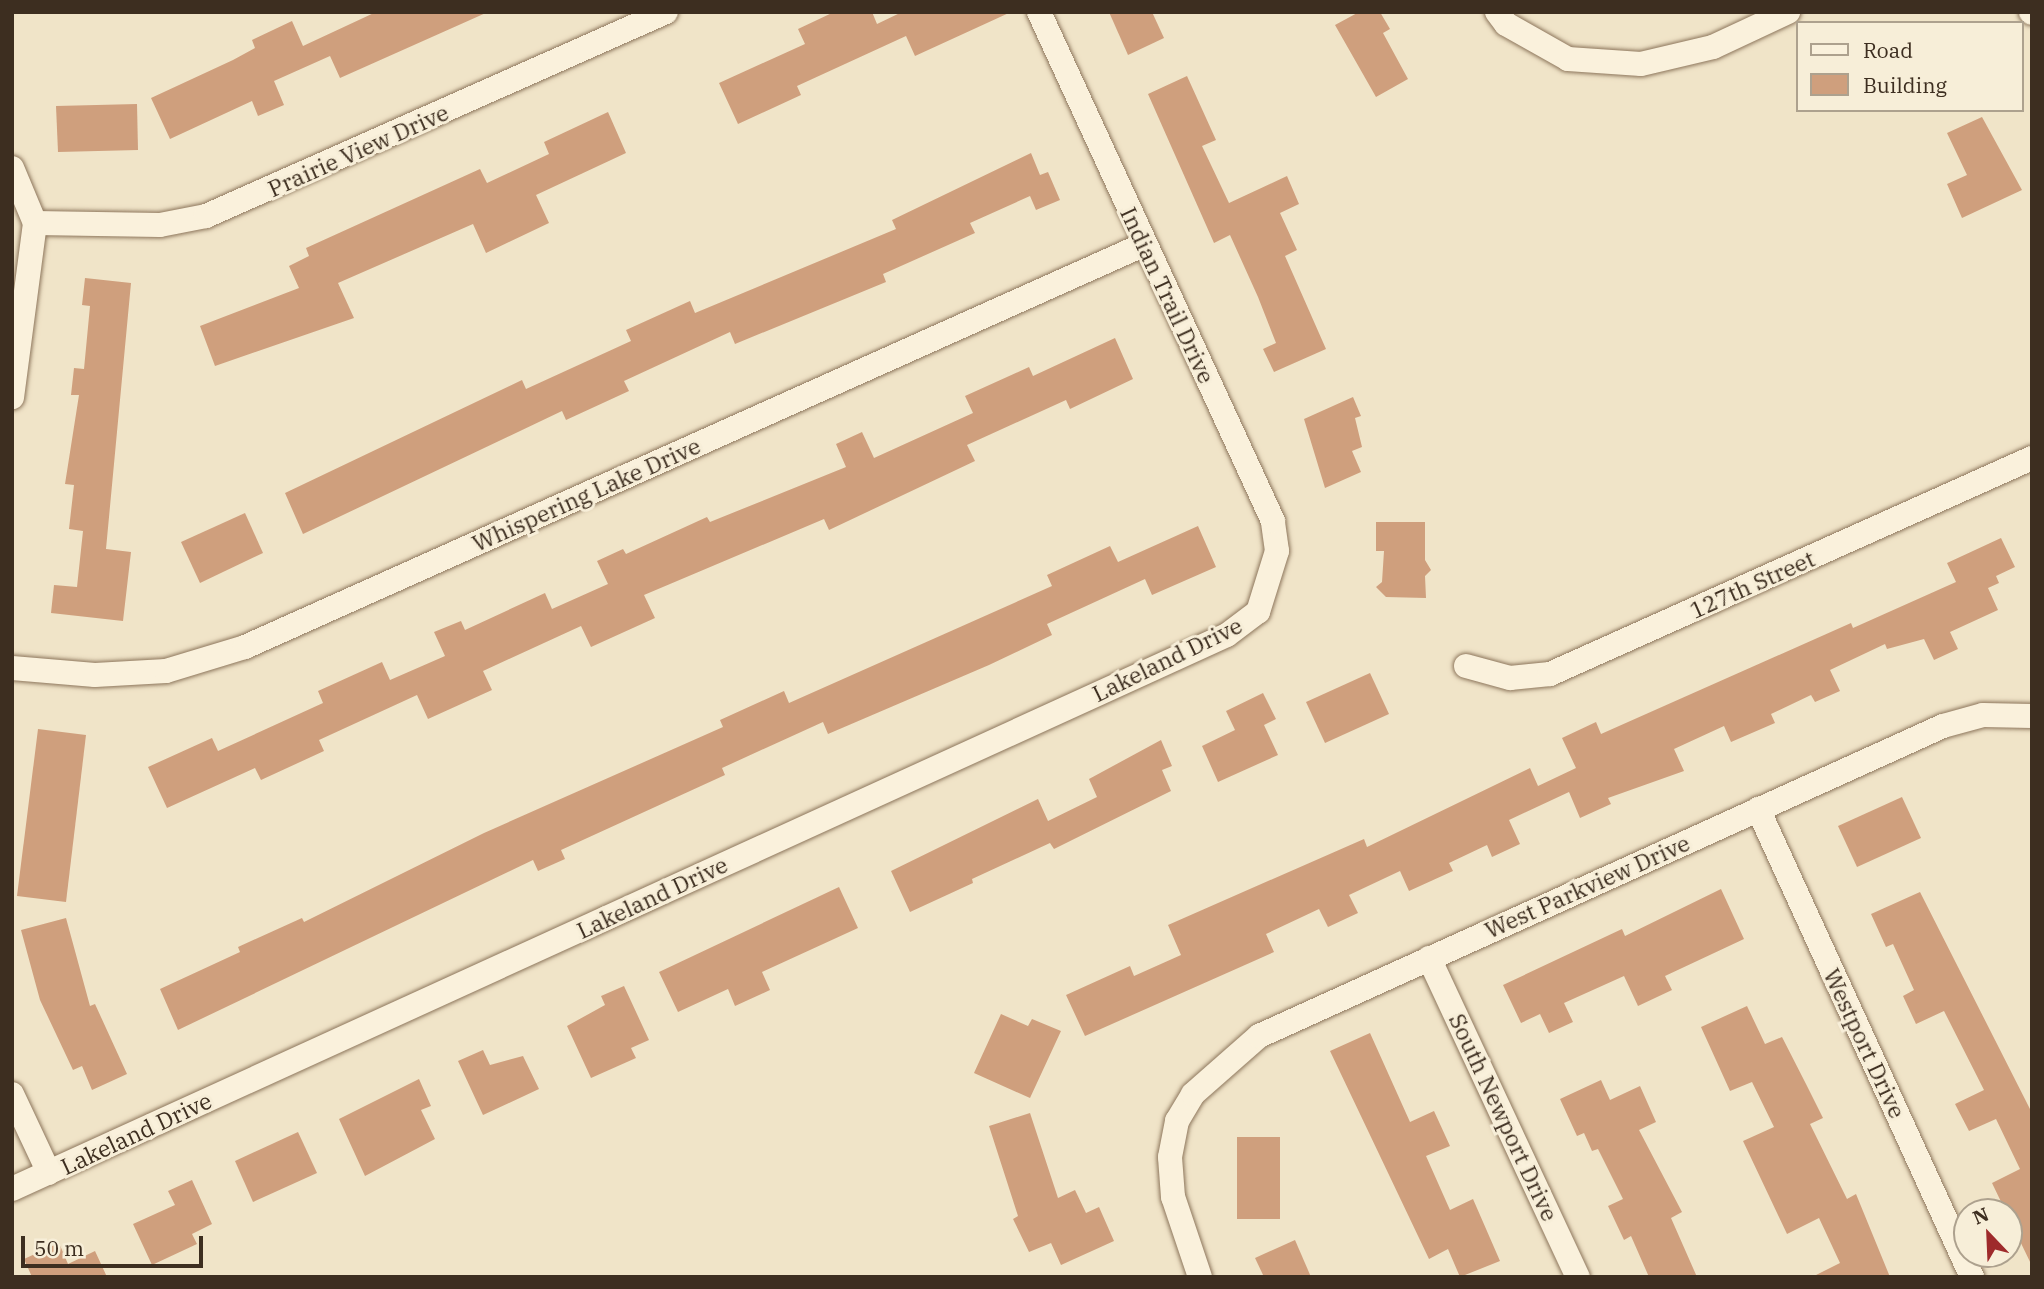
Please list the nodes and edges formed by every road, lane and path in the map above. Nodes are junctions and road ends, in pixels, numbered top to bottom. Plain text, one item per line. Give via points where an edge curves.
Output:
1 (666, 12) edge
2 (1040, 12) edge
3 (1497, 12) edge
4 (1788, 12) edge
5 (12, 168) edge
6 (35, 223) junction
7 (1143, 245) junction
8 (12, 397) edge
9 (2032, 458) edge
10 (1271, 582) joint
11 (1465, 666) dead end
12 (12, 668) edge
13 (2032, 716) edge
14 (1758, 809) junction
15 (1429, 958) junction
16 (12, 1094) edge
17 (49, 1172) junction
18 (12, 1189) edge
19 (1200, 1277) edge
20 (1578, 1277) edge
21 (1972, 1277) edge

1 - 6 street, Prairie View Drive via 206,216 160,225
2 - 7 street, Indian Trail Drive
3 - 4 street via 1506,24 1568,60 1641,64 1713,47
5 - 6 street
6 - 8 street
7 - 10 street, Indian Trail Drive via 1273,521 1277,551
7 - 12 street, Whispering Lake Drive via 245,647 166,671 95,676
9 - 11 street, 127th Street via 1550,674 1510,678
10 - 17 street, Lakeland Drive via 1258,612 1227,635
13 - 14 street, West Parkview Drive via 1983,715 1943,726
14 - 15 street, West Parkview Drive
14 - 21 street, Westport Drive
15 - 19 street, West Parkview Drive via 1259,1037 1193,1094 1177,1121 1170,1157 1173,1197
15 - 20 street, South Newport Drive
16 - 17 street
17 - 18 street, Lakeland Drive

